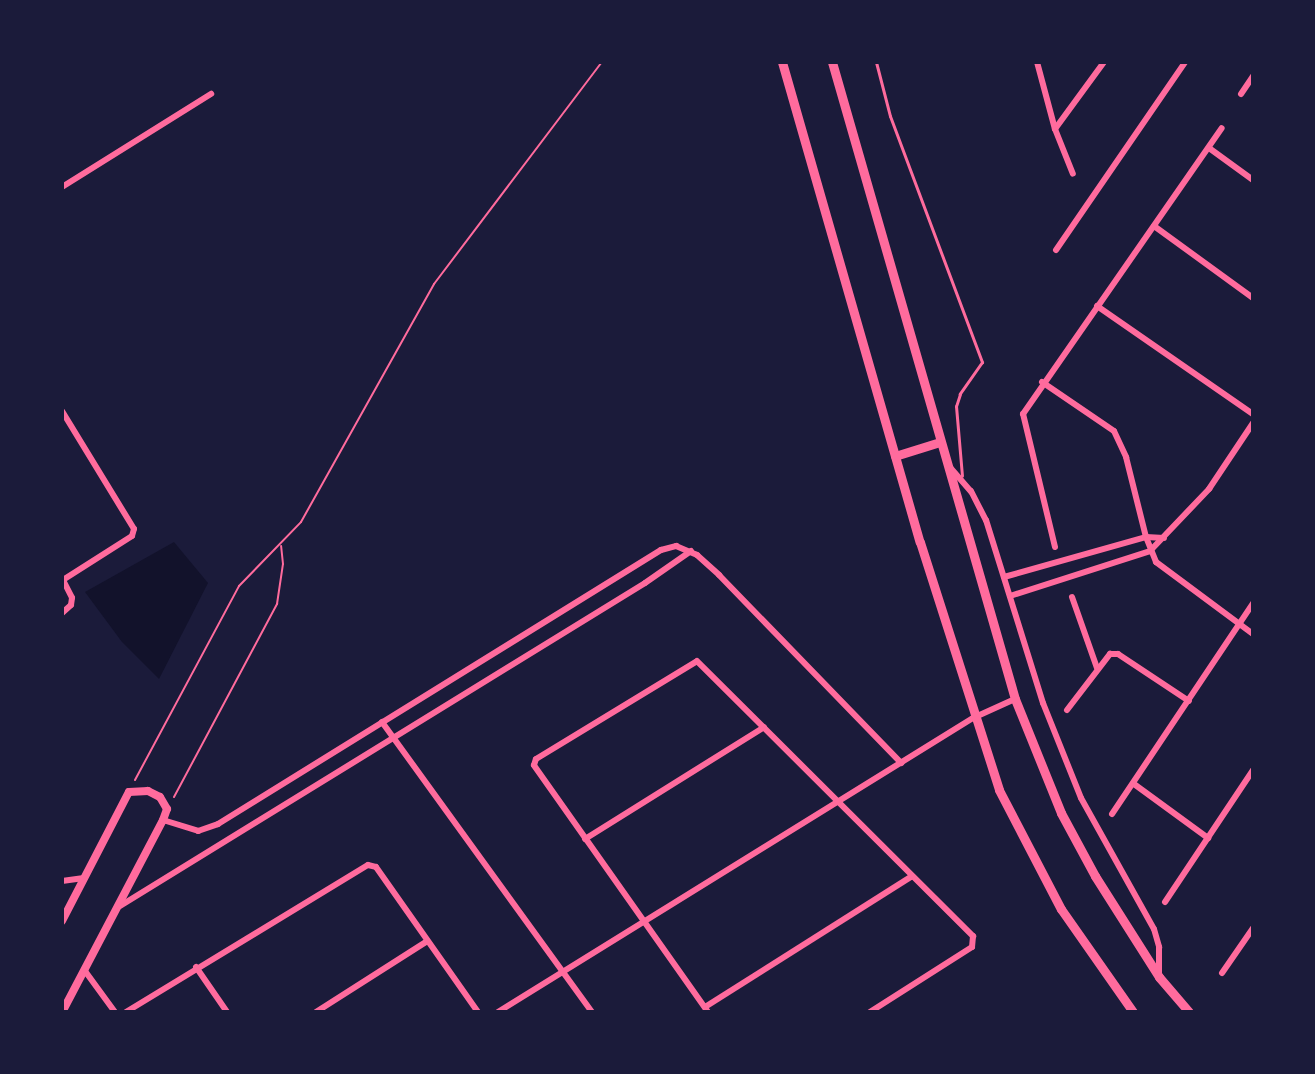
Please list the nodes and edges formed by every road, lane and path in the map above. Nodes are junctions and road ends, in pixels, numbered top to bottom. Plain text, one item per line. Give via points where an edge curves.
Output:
1 (602, 62) edge
2 (782, 62) edge
3 (832, 62) edge
4 (876, 62) edge
5 (1037, 62) edge
6 (1104, 62) edge
7 (1185, 62) edge
8 (1253, 76) edge
9 (211, 94) dead end
10 (1241, 94) dead end
11 (1222, 128) dead end
12 (1055, 129) junction
13 (1209, 148) junction
14 (1073, 174) dead end
15 (1253, 180) edge
16 (62, 187) edge
17 (1154, 226) junction
18 (1056, 250) dead end
19 (1253, 298) edge
20 (1097, 306) junction
21 (1042, 382) junction
22 (62, 411) edge
23 (1253, 414) edge
24 (1253, 423) edge
25 (940, 442) junction
26 (895, 456) junction
27 (945, 462) junction
28 (962, 478) junction
29 (1146, 537) junction
30 (1164, 538) junction
31 (281, 546) junction
32 (1055, 547) dead end
33 (691, 551) junction
34 (1150, 551) junction
35 (1004, 577) junction
36 (63, 579) edge
37 (1010, 596) junction
38 (1072, 597) dead end
39 (1253, 603) edge
40 (62, 613) edge
41 (1239, 624) junction
42 (1253, 634) edge
43 (1097, 668) junction
44 (1015, 699) junction
45 (1189, 701) junction
46 (1067, 710) dead end
47 (973, 718) junction
48 (382, 722) junction
49 (764, 727) junction
50 (392, 738) junction
51 (901, 763) junction
52 (1253, 770) edge
53 (1134, 784) junction
54 (129, 792) junction
55 (837, 802) junction
56 (167, 809) junction
57 (1112, 814) dead end
58 (163, 820) junction
59 (1208, 838) junction
60 (585, 839) junction
61 (911, 877) junction
62 (84, 878) junction
63 (62, 881) edge
64 (1165, 902) dead end
65 (120, 906) junction
66 (62, 921) edge
67 (642, 921) junction
68 (1253, 928) edge
69 (426, 942) junction
70 (196, 967) junction
71 (562, 970) junction
72 (85, 971) junction
73 (1222, 973) dead end
74 (1159, 977) junction
75 (707, 1010) edge
76 (62, 1012) edge
77 (115, 1012) edge
78 (126, 1012) edge
79 (227, 1012) edge
80 (316, 1012) edge
81 (478, 1012) edge
82 (498, 1012) edge
83 (592, 1012) edge
84 (870, 1012) edge
85 (1133, 1012) edge
86 (1189, 1012) edge

1 - 31 path via 434,284 319,493
2 - 26 main road
3 - 25 main road
4 - 28 lane via 890,116 982,362 956,406
5 - 12 street
6 - 12 street
7 - 18 street
8 - 10 street
9 - 16 street
11 - 13 street
12 - 14 street
13 - 15 street
13 - 17 street
17 - 19 street
17 - 20 street
20 - 21 street
20 - 23 street
21 - 29 street via 1114,431
21 - 32 street via 1022,420
22 - 36 street via 134,529 132,536
24 - 30 street via 1209,489
25 - 26 main road
25 - 27 main road
26 - 47 main road
27 - 28 street
27 - 44 main road
28 - 35 street via 986,520
29 - 30 street
29 - 34 street
29 - 35 street
30 - 34 street
31 - 54 path via 251,572 226,608
31 - 56 path via 280,591 265,628
33 - 48 street via 676,546 661,550
33 - 50 street
33 - 51 street
34 - 37 street
34 - 41 street via 1164,571
35 - 37 street
36 - 40 street via 72,598
37 - 74 street via 1043,703 1081,798 1154,929
38 - 43 street
39 - 41 street
41 - 42 street
41 - 45 street
43 - 45 street via 1110,654 1118,654
43 - 46 street
44 - 47 street
44 - 74 main road via 1061,813
45 - 53 street
47 - 51 street
47 - 85 main road via 1033,861
48 - 50 street
48 - 58 street via 206,830
49 - 55 street
49 - 60 street
49 - 60 street via 697,661 536,759 535,769
50 - 65 street
50 - 71 street
51 - 55 street
52 - 59 street
53 - 57 street
53 - 59 street
54 - 56 street via 154,794
54 - 62 street
55 - 61 street
55 - 67 street
56 - 58 street
58 - 65 street
59 - 64 street
60 - 67 street
61 - 75 street
61 - 84 street via 973,936 974,945
62 - 63 street
62 - 66 street
65 - 72 street
67 - 71 street
67 - 75 street
68 - 73 street
69 - 70 street via 376,867 368,865
69 - 80 street
69 - 81 street
70 - 78 street
70 - 79 street
71 - 82 street
71 - 83 street
72 - 76 street
72 - 77 street
74 - 86 main road

